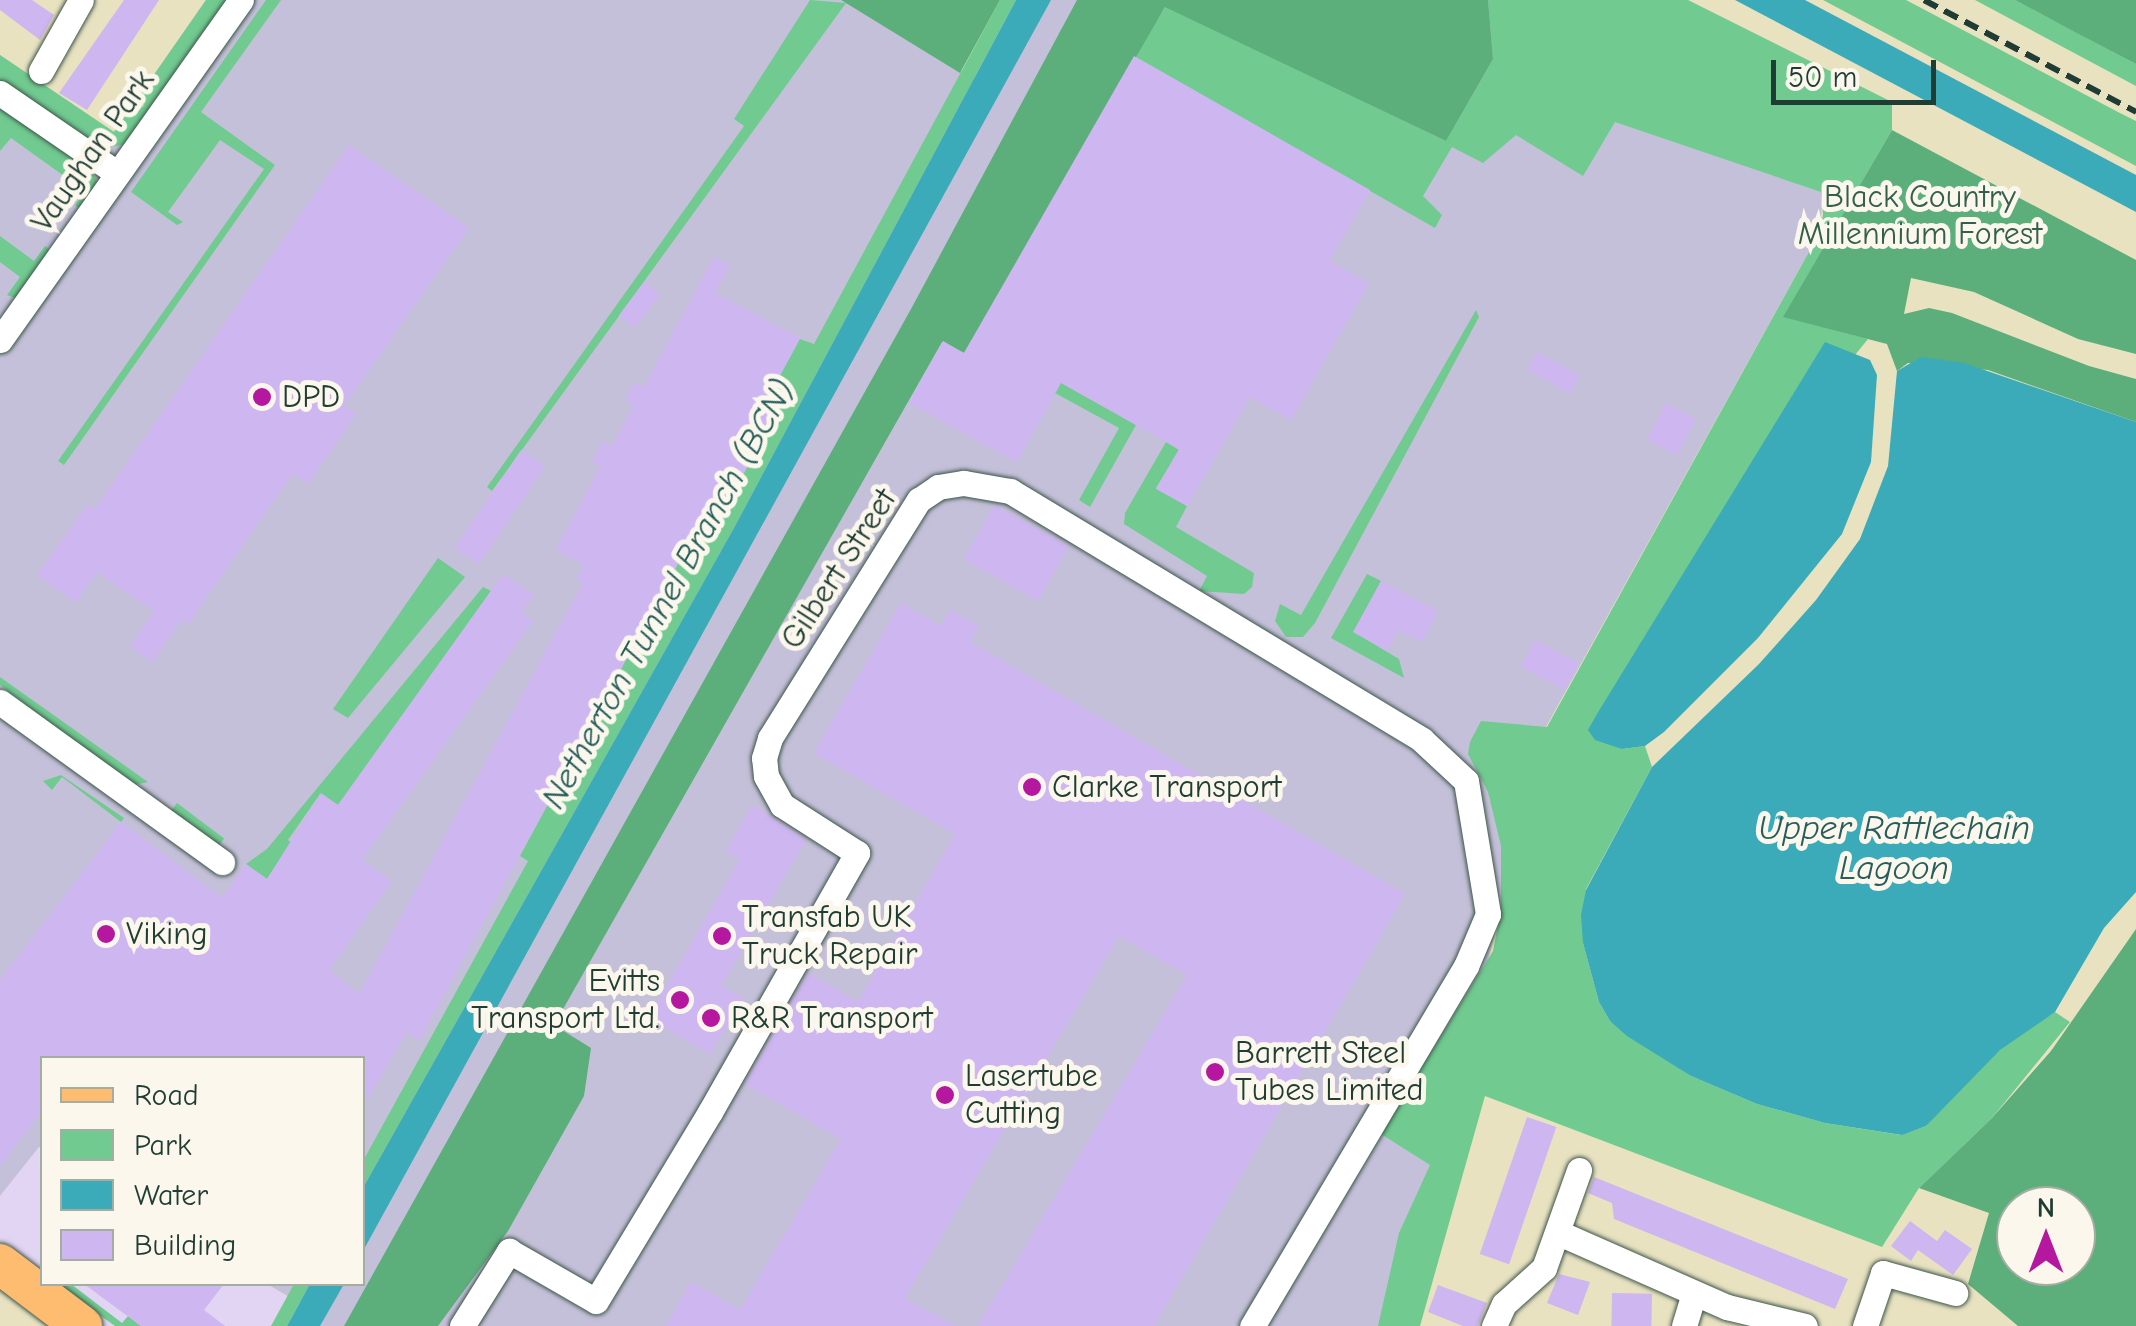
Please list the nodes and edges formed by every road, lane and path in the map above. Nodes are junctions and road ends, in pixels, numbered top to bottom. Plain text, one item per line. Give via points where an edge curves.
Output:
1 (81, 0) edge
2 (241, 0) edge
3 (40, 71) dead end
4 (0, 93) edge
5 (117, 173) junction
6 (0, 340) edge
7 (0, 702) edge
8 (222, 862) dead end
9 (1579, 1170) dead end
10 (1559, 1233) junction
11 (0, 1264) edge
12 (1694, 1293) junction
13 (1954, 1293) dead end
14 (82, 1326) edge
15 (462, 1326) edge
16 (1252, 1326) edge
17 (1494, 1326) edge
18 (1684, 1326) edge
19 (1805, 1326) edge
20 (1865, 1326) edge

1 - 3 street
2 - 5 street, Vaughan Park
4 - 5 street
5 - 6 street, Vaughan Park
7 - 8 street
9 - 10 street
10 - 12 street
10 - 17 street via 1544,1268 1504,1304
11 - 14 main road
12 - 18 street
12 - 19 street
13 - 20 street via 1883,1273
15 - 16 street, Gilbert Street via 509,1250 596,1301 710,1112 856,853 782,806 766,776 770,738 919,500 938,487 964,483 1010,490 1422,740 1466,781 1488,914 1466,966

